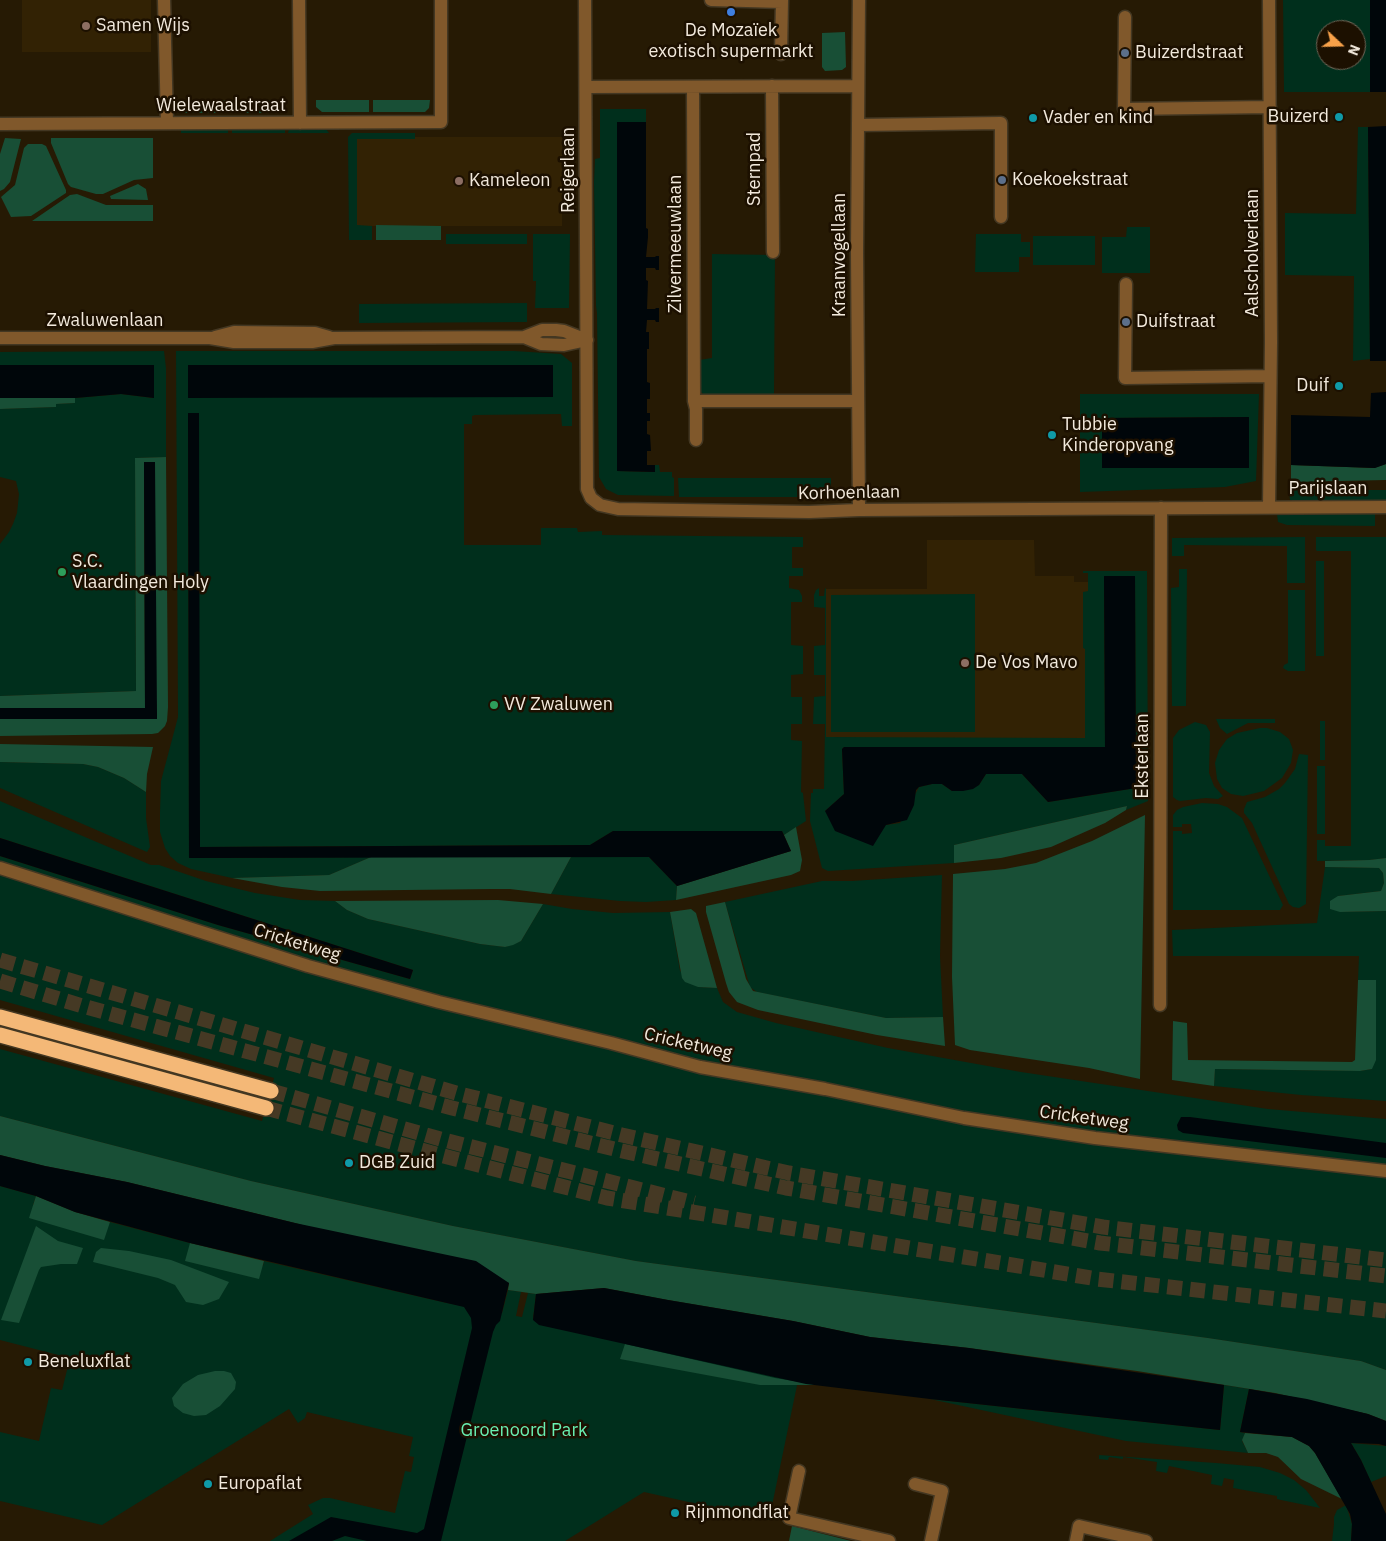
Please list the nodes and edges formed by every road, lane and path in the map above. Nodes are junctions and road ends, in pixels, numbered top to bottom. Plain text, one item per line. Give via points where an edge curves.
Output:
1 (164, 0) edge
2 (299, 0) edge
3 (442, 0) edge
4 (585, 0) edge
5 (711, 0) edge
6 (858, 0) edge
7 (1269, 0) edge
8 (782, 1) edge
9 (1125, 17) dead end
10 (781, 54) dead end
11 (772, 86) junction
12 (858, 86) junction
13 (586, 87) junction
14 (692, 87) junction
15 (1270, 107) junction
16 (167, 123) junction
17 (300, 123) junction
18 (0, 124) edge
19 (858, 125) junction
20 (1001, 217) dead end
21 (772, 252) dead end
22 (1126, 284) dead end
23 (0, 338) edge
24 (587, 340) junction
25 (1270, 376) junction
26 (694, 401) junction
27 (858, 401) junction
28 (696, 440) dead end
29 (1270, 507) junction
30 (1386, 507) edge
31 (1162, 508) junction
32 (859, 510) junction
33 (0, 868) edge
34 (1160, 1005) dead end
35 (0, 1016) edge
36 (0, 1035) edge
37 (271, 1091) tunnel mouth
38 (266, 1108) tunnel mouth
39 (1386, 1171) edge
40 (799, 1471) dead end
41 (915, 1484) dead end
42 (889, 1541) edge
43 (931, 1541) edge
44 (1076, 1541) edge
45 (1146, 1541) edge

1 - 16 street
2 - 17 street
3 - 17 street, Wielewaalstraat via 441,122
4 - 13 street, Reigerlaan
5 - 8 street
6 - 12 street, Kraanvogellaan
7 - 15 street, Aalscholverlaan
8 - 10 street
9 - 15 street via 1124,109
11 - 12 street
11 - 14 street
11 - 21 street, Sternpad
12 - 19 street, Kraanvogellaan
13 - 14 street
13 - 24 street, Reigerlaan
14 - 26 street, Zilvermeeuwlaan
15 - 25 street, Aalscholverlaan
16 - 17 street, Wielewaalstraat
16 - 18 street, Wielewaalstraat
19 - 20 street via 1001,123
19 - 27 street, Kraanvogellaan
22 - 25 street via 1125,378
23 - 24 street, Zwaluwenlaan via 210,338 234,332 315,333 334,338 524,337 541,344 564,345
24 - 32 street, Korhoenlaan via 587,489 600,505 618,509
25 - 29 street, Aalscholverlaan
26 - 27 street
26 - 28 street, Zilvermeeuwlaan
27 - 32 street, Kraanvogellaan
29 - 30 street, Parijslaan
29 - 31 street, Korhoenlaan
31 - 32 street, Korhoenlaan
31 - 34 street, Eksterlaan
33 - 39 street, Cricketweg via 308,966 700,1067 964,1118 1095,1138
35 - 37 highway
36 - 38 highway
40 - 42 street via 790,1518
41 - 43 street via 942,1491
44 - 45 street via 1079,1526

